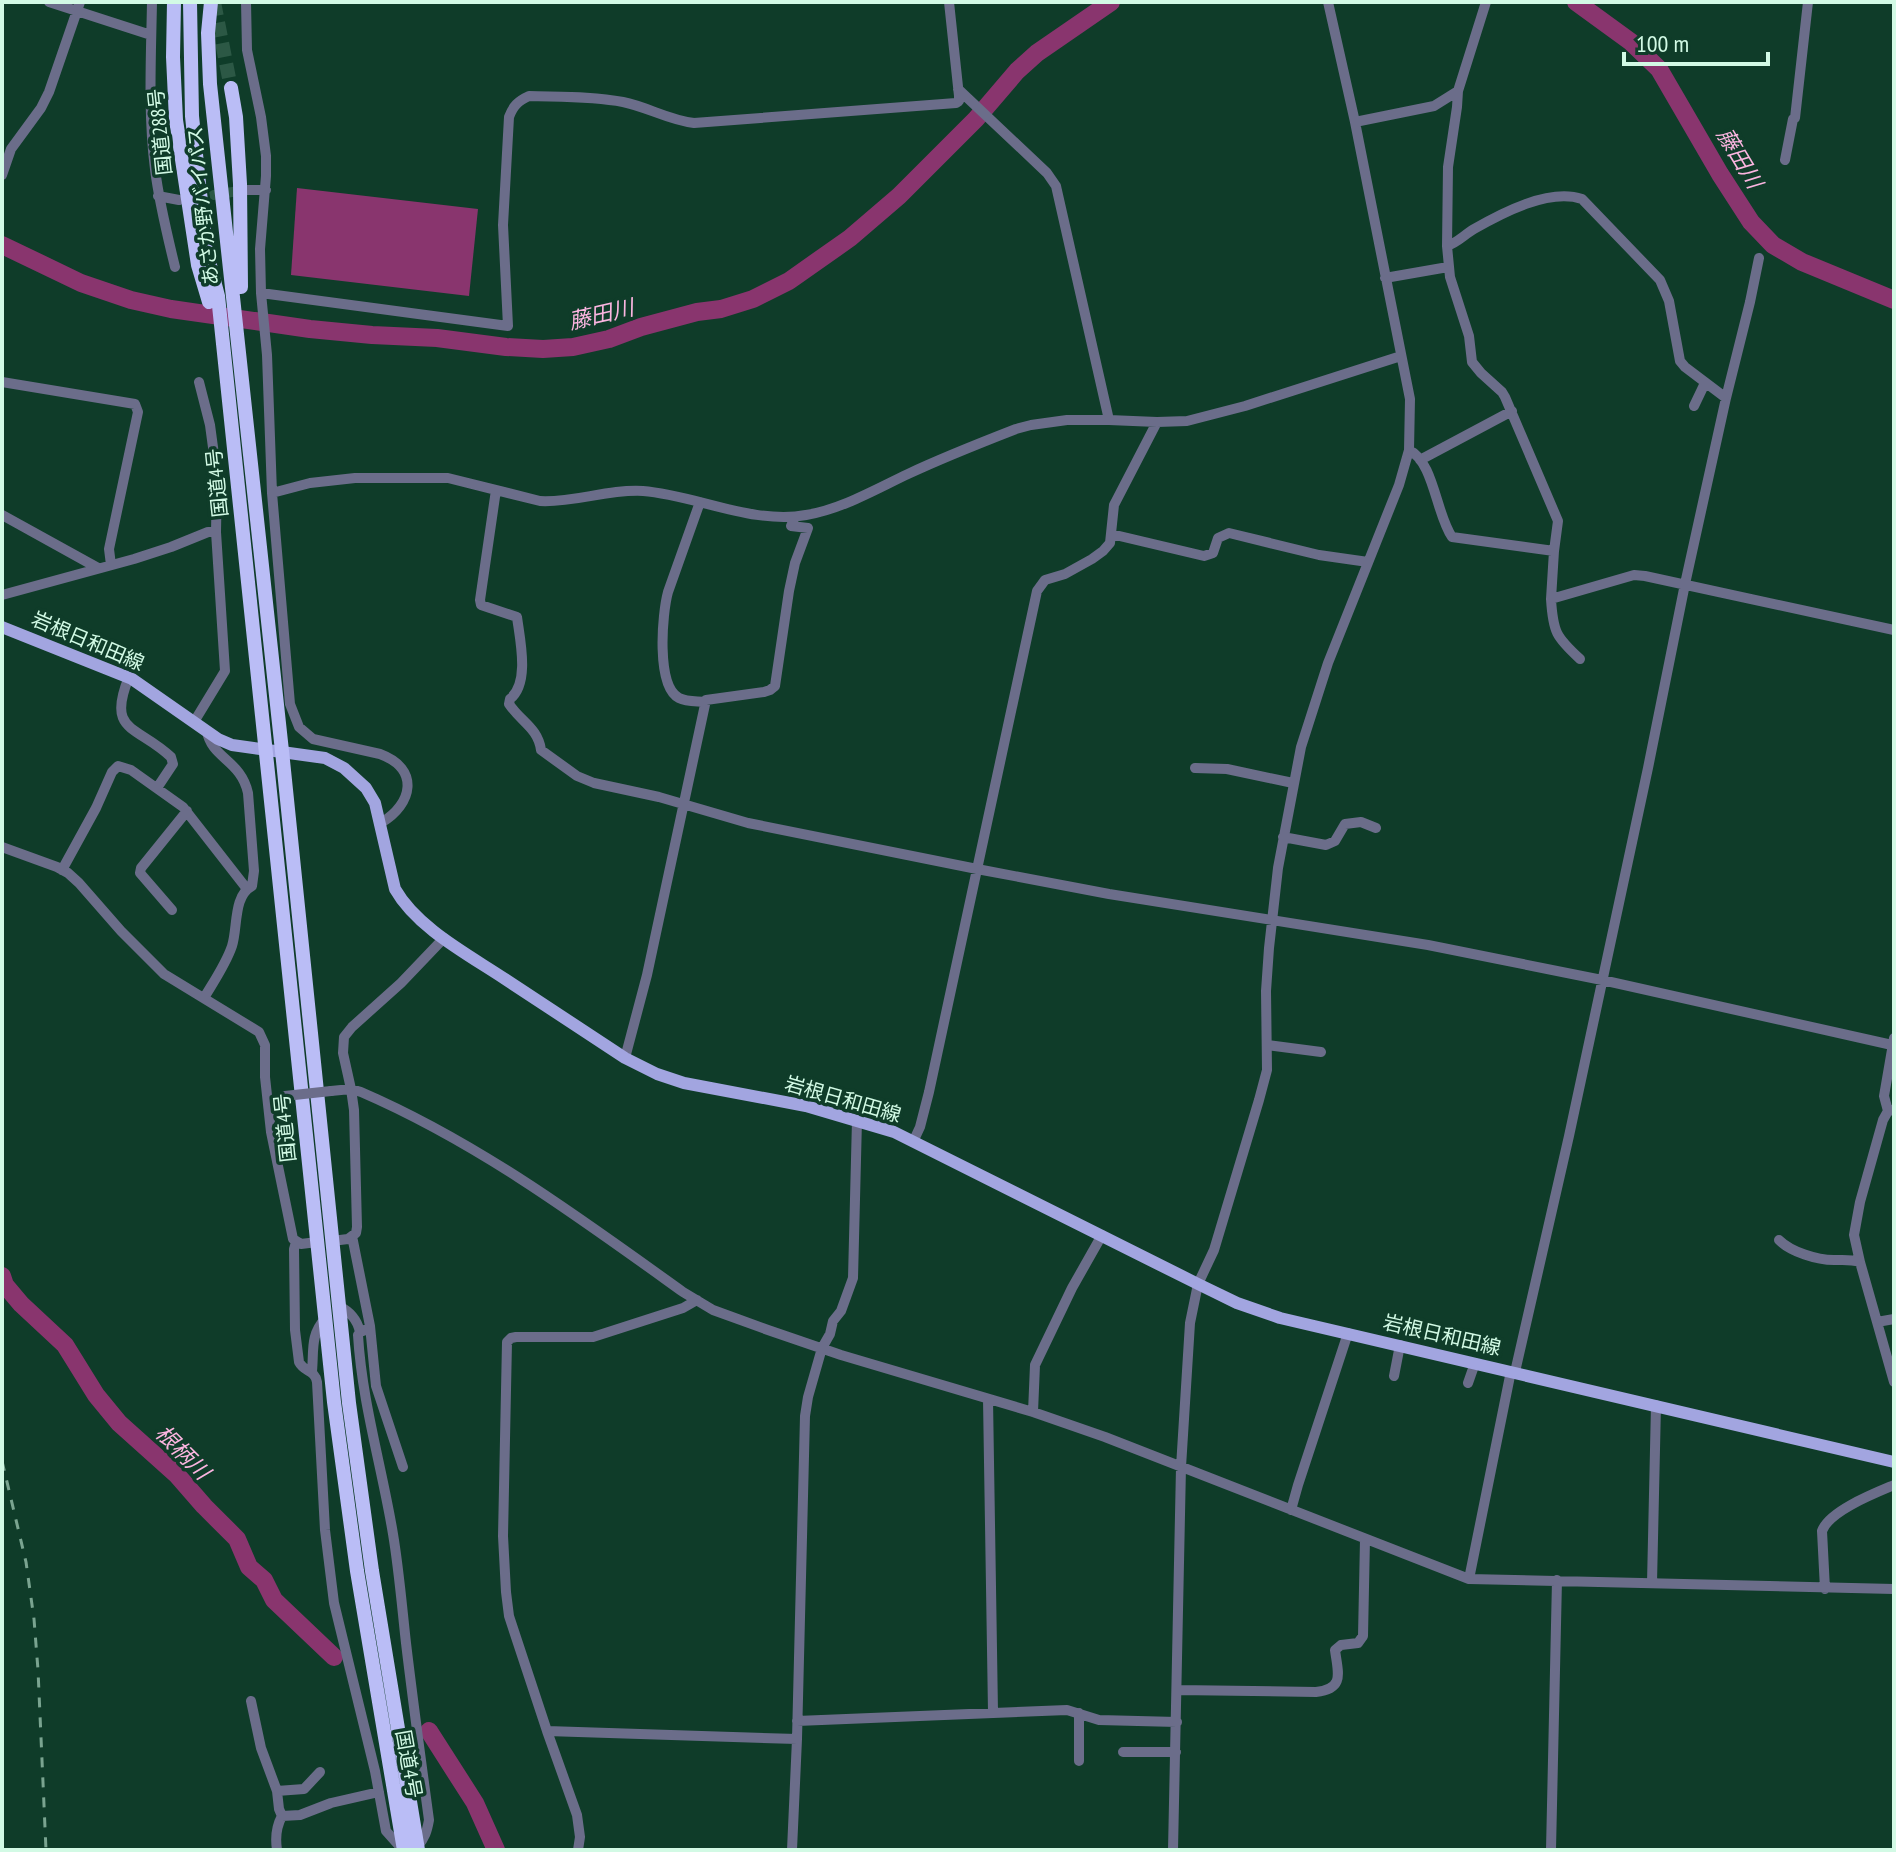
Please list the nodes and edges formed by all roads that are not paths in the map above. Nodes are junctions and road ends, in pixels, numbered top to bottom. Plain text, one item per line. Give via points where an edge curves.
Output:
1 (49, 2) edge
2 (152, 2) edge
3 (174, 2) edge
4 (190, 2) edge
5 (211, 2) edge
6 (246, 2) edge
7 (949, 2) edge
8 (1328, 2) edge
9 (1486, 2) edge
10 (1808, 2) edge
11 (78, 7) edge
12 (151, 35) junction
13 (231, 88) tunnel mouth
14 (958, 89) junction
15 (1458, 91) junction
16 (1355, 122) junction
17 (1785, 160) dead end
18 (2, 175) edge
19 (245, 190) tunnel mouth
20 (266, 190) junction
21 (158, 196) junction
22 (179, 200) dead end
23 (1447, 246) junction
24 (1759, 258) dead end
25 (175, 267) dead end
26 (1448, 267) junction
27 (1385, 278) junction
28 (225, 296) junction
29 (262, 297) junction
30 (231, 350) junction
31 (1401, 356) junction
32 (2, 382) edge
33 (199, 382) dead end
34 (1705, 383) junction
35 (229, 398) joint
36 (1726, 398) junction
37 (244, 406) joint
38 (1694, 406) dead end
39 (1512, 411) junction
40 (1109, 420) junction
41 (1157, 422) junction
42 (1409, 450) junction
43 (1420, 460) junction
44 (496, 490) junction
45 (272, 493) junction
46 (700, 502) junction
47 (2, 515) edge
48 (795, 517) junction
49 (216, 532) junction
50 (1111, 534) junction
51 (1554, 551) junction
52 (1368, 562) junction
53 (111, 565) junction
54 (98, 568) junction
55 (1685, 584) junction
56 (2, 595) edge
57 (1551, 599) junction
58 (2, 627) edge
59 (1894, 630) edge
60 (1580, 659) dead end
61 (129, 677) junction
62 (705, 702) junction
63 (194, 722) junction
64 (207, 731) junction
65 (265, 749) junction
66 (282, 751) junction
67 (1195, 768) dead end
68 (1293, 783) junction
69 (157, 788) junction
70 (683, 805) junction
71 (187, 811) junction
72 (381, 823) junction
73 (1376, 828) dead end
74 (1283, 837) junction
75 (2, 847) edge
76 (977, 869) junction
77 (62, 870) junction
78 (247, 889) junction
79 (172, 910) dead end
80 (1273, 919) junction
81 (444, 938) junction
82 (1602, 980) junction
83 (204, 998) junction
84 (1893, 1041) edge
85 (1267, 1045) junction
86 (1321, 1052) dead end
87 (625, 1058) junction
88 (351, 1089) junction
89 (267, 1097) junction
90 (1891, 1111) edge
91 (857, 1120) junction
92 (913, 1142) junction
93 (1102, 1235) junction
94 (352, 1236) junction
95 (1779, 1240) dead end
96 (296, 1242) junction
97 (325, 1242) junction
98 (1860, 1262) junction
99 (1198, 1284) junction
100 (697, 1300) junction
101 (339, 1306) junction
102 (325, 1319) junction
103 (1894, 1319) edge
104 (1877, 1322) junction
105 (365, 1330) junction
106 (1348, 1333) junction
107 (1400, 1345) junction
108 (822, 1348) junction
109 (1475, 1363) junction
110 (312, 1371) junction
111 (1513, 1371) junction
112 (1394, 1376) dead end
113 (1894, 1382) edge
114 (1468, 1383) dead end
115 (988, 1399) junction
116 (1656, 1405) junction
117 (1033, 1412) junction
118 (1894, 1462) edge
119 (403, 1467) dead end
120 (1181, 1467) junction
121 (1894, 1485) edge
122 (1291, 1510) junction
123 (1365, 1539) junction
124 (1469, 1579) junction
125 (1557, 1580) junction
126 (1652, 1583) junction
127 (1825, 1589) junction
128 (1894, 1589) edge
129 (1177, 1690) junction
130 (251, 1701) dead end
131 (993, 1712) junction
132 (1079, 1713) junction
133 (797, 1721) junction
134 (1177, 1722) junction
135 (547, 1731) junction
136 (797, 1739) junction
137 (1123, 1752) dead end
138 (1176, 1752) junction
139 (1079, 1761) dead end
140 (320, 1772) dead end
141 (277, 1791) junction
142 (379, 1792) junction
143 (282, 1816) junction
144 (411, 1849) edge
145 (277, 1850) edge
146 (578, 1850) edge
147 (792, 1850) edge
148 (1173, 1850) edge
149 (1551, 1850) edge

1 - 11 street
2 - 12 street
3 - 28 highway, 国道288号 via 177,136 198,265
4 - 28 highway, あさか野バイパス via 192,116 206,250
5 - 28 highway, あさか野バイパス via 210,84
6 - 20 street via 247,50 264,135
7 - 14 street
8 - 16 street
9 - 15 street
10 - 17 street
11 - 12 street
11 - 18 street via 49,92 11,149
12 - 21 street
13 - 28 highway, 国道288号 via 240,184 239,269
14 - 29 street via 956,103 694,123 619,101 529,96 509,117 503,225 508,326
14 - 40 street via 1056,186
15 - 16 street via 1434,106
15 - 23 street via 1448,167
16 - 27 street
19 - 20 street
20 - 29 street
21 - 22 street
21 - 25 street
23 - 26 street
23 - 34 street via 1523,205 1566,195 1582,199 1660,280 1680,361
24 - 36 street
26 - 27 street
26 - 39 street via 1472,362 1502,392
27 - 31 street
28 - 30 highway, 国道288号
28 - 30 highway, 国道288号
29 - 45 street
30 - 35 highway, 国道288号
30 - 37 highway, 国道288号
31 - 41 street via 1214,415
31 - 42 street via 1410,399
32 - 53 street via 135,404 138,412 109,549
33 - 49 street via 217,477
34 - 36 street
34 - 38 street
35 - 65 highway, 国道4号
36 - 55 street
37 - 66 highway, 国道4号
39 - 43 street
39 - 51 street via 1558,521
40 - 41 street
40 - 48 street via 1067,420 1016,429 821,512
41 - 50 street via 1119,493
42 - 43 street
42 - 52 street
43 - 51 street via 1452,537
44 - 45 street via 448,478 355,478
44 - 46 street via 551,502 631,491
44 - 70 street via 480,600 481,605 517,617 520,687 509,704 539,738 541,750 577,776
45 - 72 street via 296,723 313,739 390,757 401,766 407,794 399,810
46 - 48 street
46 - 62 street via 668,592 663,632 666,672 674,694
47 - 54 street
48 - 62 street via 791,526 808,528 789,591 775,686
49 - 53 street
49 - 63 street via 225,671
50 - 52 street via 1204,556 1229,533
50 - 76 street via 1103,551 1045,580 1037,591
51 - 57 street
52 - 68 street via 1324,675
53 - 54 street
54 - 56 street
55 - 57 street via 1634,575
55 - 59 street
55 - 82 street
57 - 60 street via 1554,628
58 - 61 main road, 岩根日和田線
61 - 63 main road, 岩根日和田線
61 - 69 street via 120,698 124,722 171,757 173,764
62 - 70 street
63 - 64 main road, 岩根日和田線
64 - 65 main road, 岩根日和田線 via 232,745
64 - 78 street via 213,747 246,781 254,871
65 - 66 main road, 岩根日和田線
65 - 97 highway, 国道4号
66 - 72 main road, 岩根日和田線 via 325,758 344,768 366,788
66 - 97 highway, 国道4号
67 - 68 street
68 - 74 street
69 - 71 street
69 - 77 street via 131,770 114,768
70 - 76 street
70 - 87 street
71 - 78 street
71 - 79 street via 140,873
72 - 81 main road, 岩根日和田線 via 395,889 409,909
73 - 74 street via 1361,822 1345,824 1326,845
74 - 80 street
75 - 77 street
76 - 80 street
76 - 92 street via 929,1092
77 - 83 street via 164,974
78 - 83 street via 241,896 233,944
80 - 82 street
80 - 85 street
81 - 87 main road, 岩根日和田線
81 - 88 street via 344,1037
82 - 84 street
82 - 111 street
83 - 89 street via 259,1032 265,1045
84 - 90 street via 1884,1096
85 - 86 street
85 - 99 street via 1259,1100 1214,1250
87 - 91 main road, 岩根日和田線 via 684,1083
88 - 89 street, bridge
88 - 94 street via 357,1227
88 - 100 street via 491,1160
89 - 96 street
90 - 98 street via 1884,1115 1856,1221
91 - 92 main road, 岩根日和田線
91 - 108 street via 853,1278
92 - 93 main road, 岩根日和田線
93 - 99 main road, 岩根日和田線
93 - 117 street via 1035,1365
94 - 97 street
94 - 105 street
95 - 98 street via 1803,1254
96 - 97 street
96 - 110 street via 295,1330 299,1362
97 - 101 highway, 国道4号
97 - 102 highway, 国道4号
98 - 104 street
99 - 106 main road, 岩根日和田線 via 1254,1310
99 - 120 street via 1188,1343
100 - 108 street
100 - 135 street via 593,1337 516,1337 507,1342 506,1592 512,1628
101 - 105 street
101 - 144 highway, 国道4号
102 - 110 street via 313,1339
102 - 144 highway, 国道4号 via 357,1571
103 - 104 street
104 - 113 street
105 - 119 street via 376,1386
105 - 144 street via 358,1335 361,1381 393,1530 429,1820 423,1841
106 - 107 main road, 岩根日和田線
106 - 122 street
107 - 109 main road, 岩根日和田線
107 - 112 street
108 - 115 street
108 - 133 street via 805,1416
109 - 111 main road, 岩根日和田線
109 - 114 street
110 - 142 street via 331,1582
111 - 116 main road, 岩根日和田線
111 - 124 street
115 - 117 street
115 - 131 street
116 - 118 main road, 岩根日和田線
116 - 126 street
117 - 120 street
120 - 122 street
120 - 129 street
121 - 127 street via 1824,1525
122 - 123 street
123 - 124 street
123 - 129 street via 1363,1636 1358,1643 1335,1650 1335,1687 1316,1692
124 - 125 street
125 - 126 street
125 - 149 street
126 - 127 street
127 - 128 street
129 - 134 street
130 - 141 street
131 - 132 street
131 - 133 street
132 - 134 street via 1099,1720
132 - 139 street
133 - 136 street
134 - 138 street
135 - 136 street
135 - 146 street via 577,1815
136 - 147 street
137 - 138 street
138 - 148 street
140 - 141 street via 304,1789
141 - 143 street
142 - 143 street
142 - 144 street via 386,1831
143 - 145 street

